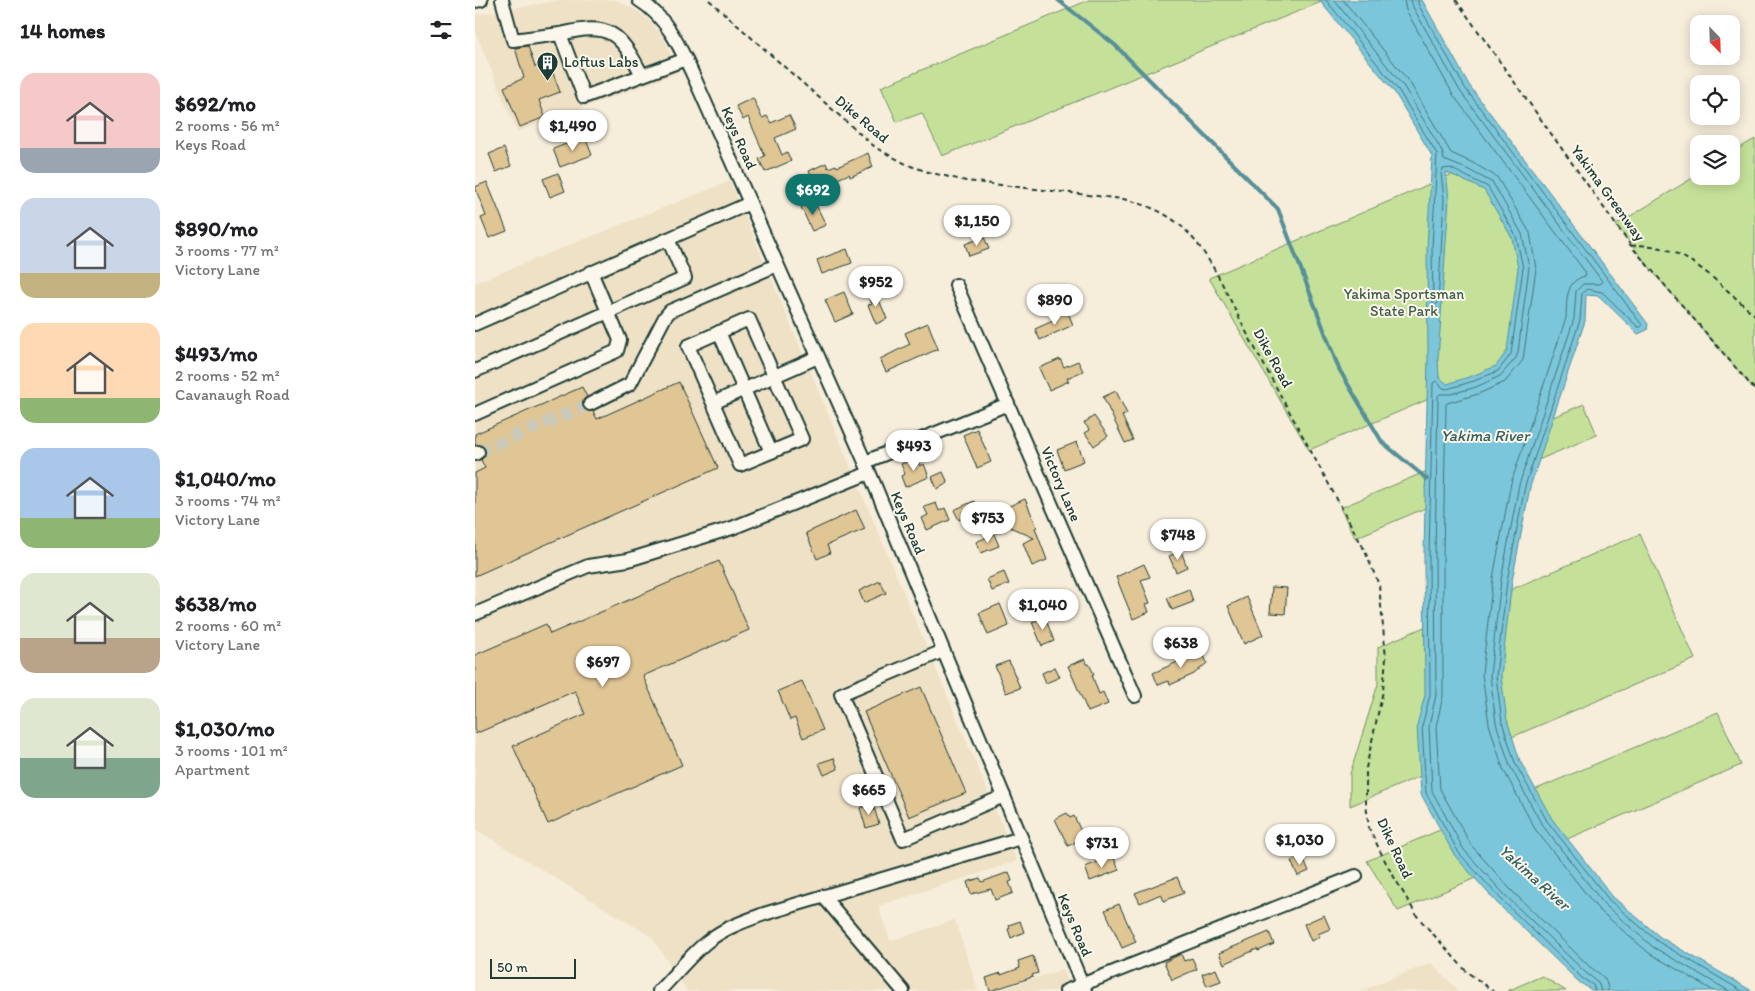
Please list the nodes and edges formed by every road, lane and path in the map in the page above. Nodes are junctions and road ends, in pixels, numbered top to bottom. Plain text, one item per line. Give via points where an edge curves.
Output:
1 (481, 0) edge
2 (503, 0) edge
3 (639, 0) edge
4 (709, 0) edge
5 (1455, 0) edge
6 (475, 1) edge
7 (559, 34) junction
8 (686, 59) junction
9 (642, 75) junction
10 (749, 203) junction
11 (668, 239) junction
12 (1631, 246) junction
13 (777, 264) junction
14 (591, 272) junction
15 (956, 286) dead end
16 (608, 312) junction
17 (1755, 316) edge
18 (475, 324) edge
19 (719, 332) junction
20 (818, 357) junction
21 (475, 371) edge
22 (774, 376) junction
23 (744, 389) junction
24 (1755, 390) edge
25 (713, 403) junction
26 (590, 404) tunnel mouth
27 (1008, 404) junction
28 (475, 414) edge
29 (771, 452) junction
30 (867, 468) junction
31 (475, 614) edge
32 (943, 651) junction
33 (1135, 696) dead end
34 (1004, 796) junction
35 (1021, 838) junction
36 (1356, 876) dead end
37 (823, 896) junction
38 (1084, 988) edge
39 (659, 991) edge
40 (903, 991) edge
41 (1066, 991) edge
42 (1493, 991) edge

1 - 6 street
2 - 7 street via 513,40
3 - 8 street, Keys Road via 651,7 678,42
4 - 42 path, Dike Road via 876,148 908,165 966,181 1144,204 1163,212 1190,235 1208,258 1364,549 1379,586 1386,658 1383,691 1366,768 1369,828 1417,916 1467,972
5 - 12 path, Yakima Greenway
7 - 9 street via 592,28 619,38 629,49
7 - 9 street via 584,97
8 - 9 street
8 - 10 street, Keys Road
10 - 11 street
10 - 13 street, Keys Road
11 - 14 street
11 - 16 street via 685,278
12 - 17 path via 1641,244 1670,251 1700,268
12 - 24 path, Yakima Greenway
13 - 20 street, Keys Road
13 - 26 street via 670,311 630,384
14 - 16 street
14 - 18 street
15 - 27 street, Victory Lane
16 - 21 street
16 - 28 street via 620,340 617,351
19 - 22 street via 749,319
19 - 23 street
19 - 25 street via 688,346
20 - 22 street
20 - 30 street, Keys Road
22 - 23 street
22 - 29 street via 802,438
23 - 25 street
23 - 29 street
25 - 29 street via 740,465
27 - 30 street
27 - 33 street, Victory Lane
30 - 31 street via 731,528 628,560 588,566
30 - 32 street, Keys Road
32 - 34 street, Keys Road
32 - 34 street via 841,694 903,839
34 - 35 street, Keys Road
35 - 37 street
35 - 38 street, Keys Road
36 - 38 street
37 - 39 street via 764,914 719,933 707,941
37 - 40 street
38 - 41 street

